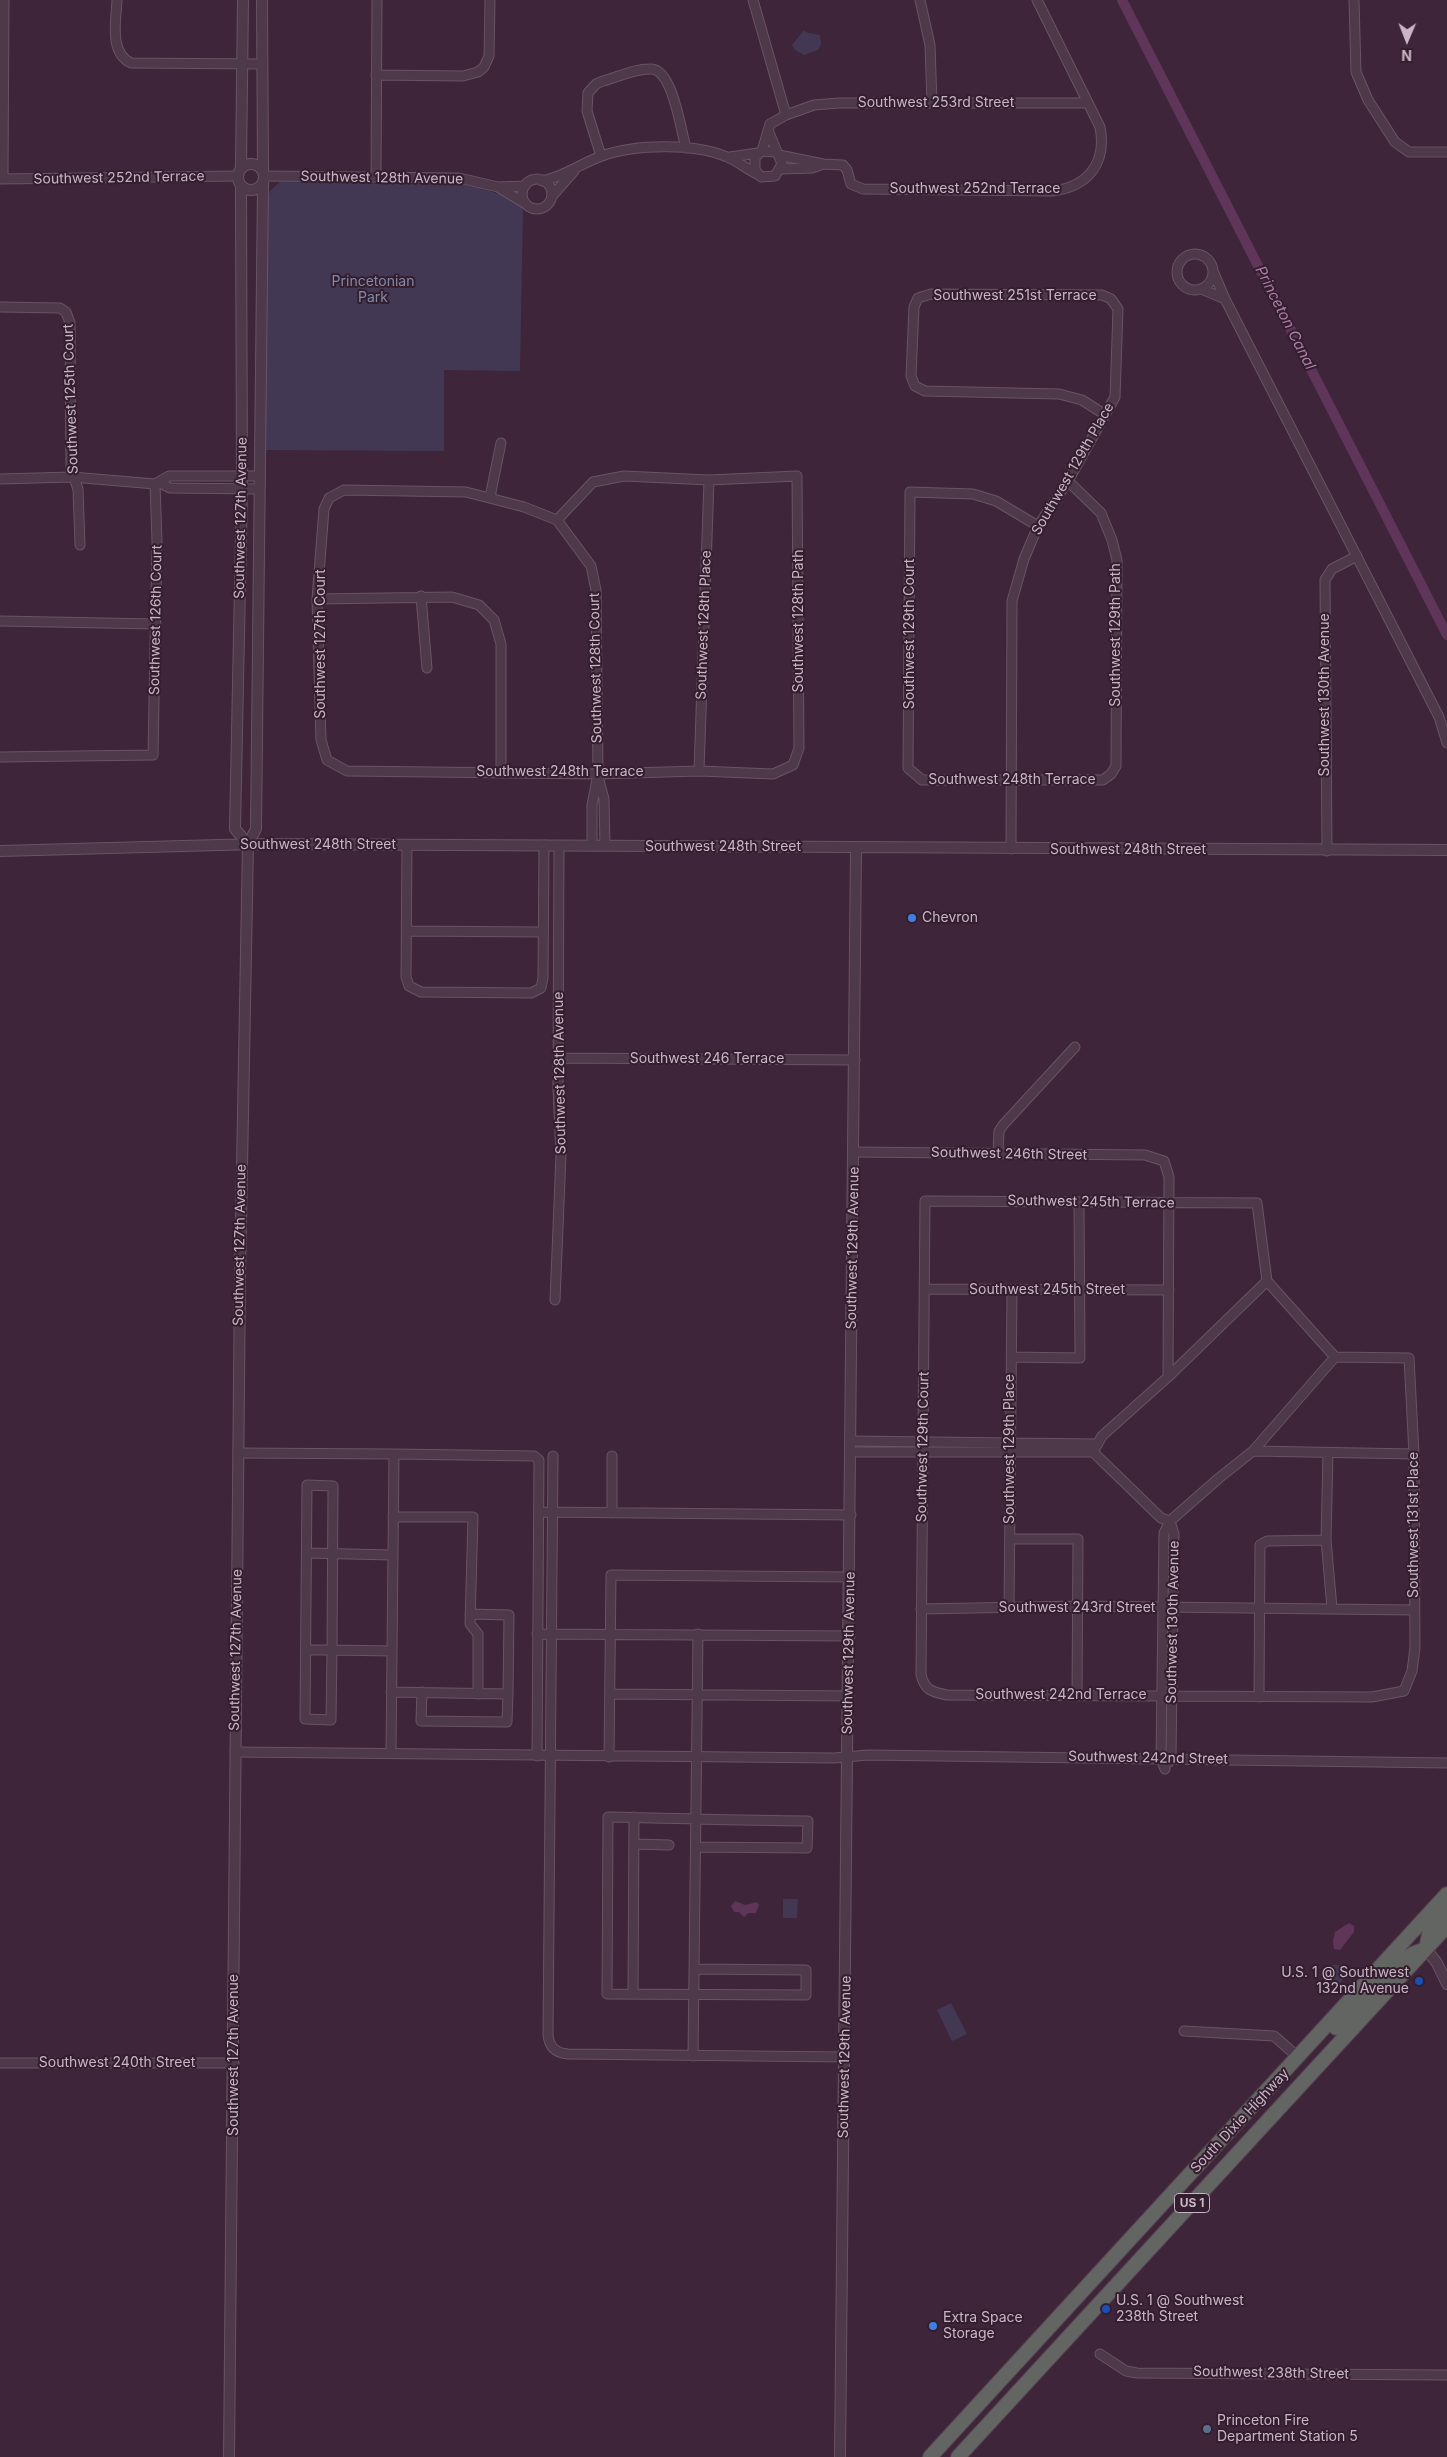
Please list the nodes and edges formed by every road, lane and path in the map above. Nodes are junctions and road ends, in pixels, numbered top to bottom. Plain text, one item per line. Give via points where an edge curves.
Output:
1 (4, 0) edge
2 (116, 0) edge
3 (243, 0) edge
4 (262, 0) edge
5 (377, 0) edge
6 (490, 0) edge
7 (753, 0) edge
8 (920, 0) edge
9 (1037, 0) edge
10 (1354, 0) edge
11 (242, 64) junction
12 (261, 64) junction
13 (376, 75) junction
14 (932, 103) junction
15 (1088, 103) junction
16 (786, 114) junction
17 (768, 130) junction
18 (686, 148) junction
19 (760, 152) junction
20 (1447, 152) edge
21 (777, 154) junction
22 (601, 156) junction
23 (730, 157) junction
24 (823, 164) junction
25 (781, 169) junction
26 (574, 170) junction
27 (239, 172) junction
28 (757, 174) junction
29 (263, 177) junction
30 (376, 177) junction
31 (1, 180) edge
32 (542, 181) junction
33 (241, 186) junction
34 (525, 186) junction
35 (498, 187) junction
36 (552, 196) junction
37 (526, 204) junction
38 (1213, 271) junction
39 (1201, 289) junction
40 (1110, 299) joint
41 (1225, 299) junction
42 (0, 307) edge
43 (241, 331) junction
44 (261, 331) junction
45 (1104, 414) junction
46 (500, 443) dead end
47 (242, 476) junction
48 (260, 476) junction
49 (72, 477) junction
50 (0, 479) edge
51 (710, 480) junction
52 (1068, 480) junction
53 (158, 483) junction
54 (242, 489) junction
55 (259, 489) junction
56 (490, 497) junction
57 (557, 520) junction
58 (1038, 526) junction
59 (80, 545) dead end
60 (1357, 556) junction
61 (421, 596) junction
62 (317, 600) junction
63 (0, 621) edge
64 (156, 624) junction
65 (427, 668) dead end
66 (1447, 743) edge
67 (0, 757) edge
68 (328, 760) joint
69 (793, 765) joint
70 (699, 771) junction
71 (501, 772) junction
72 (598, 774) junction
73 (913, 774) joint
74 (1112, 774) joint
75 (1010, 780) junction
76 (248, 844) junction
77 (407, 845) junction
78 (544, 845) junction
79 (559, 846) junction
80 (592, 846) junction
81 (605, 846) junction
82 (856, 848) junction
83 (1010, 849) junction
84 (1447, 850) edge
85 (0, 851) edge
86 (1327, 851) junction
87 (406, 931) junction
88 (543, 932) junction
89 (1075, 1047) dead end
90 (558, 1058) junction
91 (855, 1060) junction
92 (854, 1152) junction
93 (998, 1154) junction
94 (925, 1201) joint
95 (1079, 1202) junction
96 (1169, 1203) junction
97 (1267, 1281) junction
98 (924, 1289) junction
99 (1012, 1290) junction
100 (1080, 1290) junction
101 (1169, 1290) junction
102 (555, 1300) dead end
103 (1011, 1356) junction
104 (1335, 1357) junction
105 (1168, 1377) junction
106 (851, 1447) junction
107 (922, 1447) junction
108 (1011, 1448) junction
109 (1094, 1448) junction
110 (1253, 1451) junction
111 (238, 1453) junction
112 (1328, 1453) junction
113 (394, 1454) junction
114 (1414, 1454) junction
115 (553, 1456) dead end
116 (612, 1456) dead end
117 (539, 1512) junction
118 (553, 1512) junction
119 (612, 1513) junction
120 (851, 1515) junction
121 (392, 1517) junction
122 (1170, 1521) junction
123 (1010, 1539) junction
124 (1326, 1540) junction
125 (307, 1553) junction
126 (333, 1554) junction
127 (392, 1555) junction
128 (850, 1577) junction
129 (1078, 1606) junction
130 (1009, 1607) junction
131 (921, 1608) junction
132 (1163, 1608) junction
133 (1173, 1608) junction
134 (1260, 1608) junction
135 (1332, 1608) junction
136 (1414, 1610) junction
137 (470, 1614) junction
138 (537, 1634) junction
139 (551, 1634) junction
140 (610, 1634) junction
141 (698, 1634) junction
142 (850, 1636) junction
143 (306, 1650) junction
144 (332, 1650) junction
145 (392, 1651) junction
146 (928, 1690) joint
147 (1404, 1691) joint
148 (391, 1692) junction
149 (422, 1692) junction
150 (478, 1694) junction
151 (508, 1694) junction
152 (610, 1694) junction
153 (697, 1694) junction
154 (849, 1696) junction
155 (1077, 1696) junction
156 (1161, 1696) junction
157 (1172, 1696) junction
158 (1259, 1697) junction
159 (235, 1752) junction
160 (391, 1753) junction
161 (536, 1756) junction
162 (551, 1756) junction
163 (609, 1756) junction
164 (696, 1757) junction
165 (848, 1757) junction
166 (1166, 1758) junction
167 (1447, 1763) edge
168 (634, 1818) junction
169 (696, 1819) junction
170 (634, 1844) junction
171 (669, 1845) dead end
172 (696, 1847) junction
173 (1447, 1894) edge
174 (1447, 1909) edge
175 (1447, 1926) edge
176 (1426, 1950) junction
177 (694, 1969) junction
178 (1447, 1984) edge
179 (633, 1994) junction
180 (694, 1995) junction
181 (1184, 2032) dead end
182 (693, 2056) junction
183 (845, 2057) junction
184 (1298, 2057) junction
185 (0, 2063) edge
186 (234, 2063) junction
187 (1100, 2354) dead end
188 (1447, 2375) edge
189 (229, 2457) edge
190 (840, 2457) edge
191 (930, 2457) edge
192 (958, 2457) edge

1 - 31 street
2 - 11 street via 116,41 121,56 127,62
3 - 11 street
4 - 12 street, Southwest 127th Avenue
5 - 13 street
6 - 13 street via 489,56 482,69 463,76
7 - 16 street
8 - 14 street via 930,45
9 - 15 street
10 - 20 street via 1356,72 1368,100 1395,142 1409,152
11 - 12 street
11 - 27 street
12 - 29 street, Southwest 127th Avenue
13 - 30 street
14 - 15 street, Southwest 253rd Street
14 - 16 street, Southwest 253rd Street via 825,104
15 - 24 street, Southwest 252nd Terrace via 1100,127 1101,154 1090,174 1068,188 863,189 851,184 843,165
16 - 17 street via 774,120
17 - 19 street
17 - 21 street
18 - 22 street via 633,148
18 - 22 street via 669,83 658,70 651,69 603,81 590,89 586,98 587,111
18 - 23 street
19 - 21 street
19 - 23 street
19 - 28 street via 754,161
21 - 24 street, Southwest 252nd Terrace
21 - 25 street via 781,159
22 - 26 street
23 - 28 street
24 - 25 street, Southwest 252nd Terrace via 812,168
25 - 28 street via 771,178
26 - 32 street
26 - 36 street
27 - 29 street via 254,164
27 - 31 street, Southwest 252nd Terrace
27 - 33 street
29 - 30 street, Southwest 128th Avenue
29 - 33 street via 252,190
29 - 44 street, Southwest 127th Avenue
30 - 35 street, Southwest 128th Avenue via 459,178
32 - 34 street via 533,180
32 - 36 street via 550,187
33 - 43 street, Southwest 127th Avenue
34 - 35 street, Southwest 128th Avenue
34 - 37 street via 522,195
35 - 37 street, Southwest 128th Avenue
36 - 37 street via 548,205 541,209
38 - 39 street via 1211,280
38 - 39 street via 1210,262 1202,256 1192,254 1180,262 1177,272 1182,285
38 - 41 street
39 - 41 street
40 - 45 street, Southwest 129th Place via 1118,309 1116,386 1115,397
40 - 45 street, Southwest 251st Terrace via 1093,295 931,294 918,298 914,307 911,376 915,386 924,391 1060,394 1082,400
41 - 60 street
42 - 49 street, Southwest 125th Court via 60,308 66,312 70,322
43 - 44 street
43 - 47 street, Southwest 127th Avenue
44 - 48 street, Southwest 127th Avenue
45 - 52 street, Southwest 129th Place
46 - 56 street
47 - 48 street
47 - 53 street via 169,476
47 - 54 street, Southwest 127th Avenue
48 - 55 street, Southwest 127th Avenue
49 - 50 street
49 - 53 street
49 - 59 street, Southwest 125th Court via 78,489
51 - 57 street via 624,476 593,482
51 - 69 street, Southwest 128th Path via 797,476 799,748
51 - 70 street, Southwest 128th Place
52 - 58 street, Southwest 129th Place
52 - 74 street, Southwest 129th Path via 1101,513 1117,560 1116,766
53 - 54 street via 170,488
53 - 64 street, Southwest 126th Court
54 - 55 street
54 - 76 street, Southwest 127th Avenue via 235,829
55 - 76 street, Southwest 127th Avenue via 256,829
56 - 57 street
56 - 62 street, Southwest 127th Court via 466,492 344,490 329,498 324,509
57 - 72 street, Southwest 128th Court via 591,566 596,590
58 - 73 street, Southwest 129th Court via 996,501 972,494 910,492 908,768
58 - 75 street, Southwest 129th Place via 1012,601
60 - 66 street via 1439,717
60 - 86 street, Southwest 130th Avenue via 1332,569 1325,580
61 - 62 street
61 - 65 street
61 - 71 street via 452,597 479,606 494,620 501,644
62 - 68 street, Southwest 127th Court via 321,740
63 - 64 street
64 - 67 street, Southwest 126th Court via 153,756
68 - 71 street, Southwest 248th Terrace via 347,771
69 - 70 street, Southwest 248th Terrace via 773,774
70 - 72 street, Southwest 248th Terrace
71 - 72 street, Southwest 248th Terrace
72 - 80 street, Southwest 128th Court via 592,805
72 - 81 street, Southwest 128th Court via 604,798
73 - 75 street, Southwest 248th Terrace via 922,780
74 - 75 street, Southwest 248th Terrace via 1103,780
75 - 83 street, Southwest 129th Place
76 - 77 street, Southwest 248th Street
76 - 85 street, Southwest 248th Street
76 - 111 street, Southwest 127th Avenue
77 - 78 street, Southwest 248th Street
77 - 87 street
78 - 79 street, Southwest 248th Street
78 - 88 street
79 - 80 street, Southwest 248th Street
79 - 90 street, Southwest 128th Avenue
80 - 81 street, Southwest 248th Street
81 - 82 street, Southwest 248th Street
82 - 83 street, Southwest 248th Street
82 - 91 street, Southwest 129th Avenue
83 - 86 street, Southwest 248th Street
84 - 86 street, Southwest 248th Street
87 - 88 street
87 - 88 street via 406,977 412,989 421,992 531,993 539,990 543,978
89 - 93 street via 1003,1125 999,1131
90 - 91 street, Southwest 246 Terrace
90 - 102 street, Southwest 128th Avenue via 561,1155
91 - 92 street, Southwest 129th Avenue
92 - 93 street, Southwest 246th Street
92 - 106 street, Southwest 129th Avenue
93 - 96 street, Southwest 246th Street via 1145,1156 1164,1161 1168,1171
94 - 95 street, Southwest 245th Terrace
94 - 98 street, Southwest 129th Court
95 - 96 street, Southwest 245th Terrace
95 - 100 street
96 - 97 street, Southwest 245th Terrace via 1257,1203
96 - 101 street
97 - 104 street
97 - 105 street
98 - 99 street, Southwest 245th Street
98 - 107 street, Southwest 129th Court
99 - 100 street, Southwest 245th Street
99 - 103 street, Southwest 129th Place
100 - 101 street, Southwest 245th Street
100 - 103 street via 1080,1358
101 - 105 street
103 - 108 street, Southwest 129th Place
104 - 110 street
104 - 114 street, Southwest 131st Place via 1409,1358
105 - 109 street
106 - 107 street
106 - 120 street, Southwest 129th Avenue
107 - 108 street
107 - 131 street, Southwest 129th Court
108 - 109 street
108 - 123 street, Southwest 129th Place
109 - 122 street via 1161,1518
110 - 112 street
110 - 122 street
111 - 113 street
111 - 159 street, Southwest 127th Avenue
112 - 114 street
112 - 124 street
113 - 117 street via 534,1456 538,1460
113 - 121 street
114 - 136 street, Southwest 131st Place
115 - 118 street
116 - 119 street
117 - 118 street
117 - 138 street
118 - 119 street
118 - 139 street
119 - 120 street
120 - 128 street, Southwest 129th Avenue
121 - 127 street
121 - 137 street via 473,1518
122 - 132 street, Southwest 130th Avenue via 1164,1533
122 - 133 street, Southwest 130th Avenue via 1174,1534
123 - 129 street via 1078,1539
123 - 130 street, Southwest 129th Place
124 - 134 street via 1262,1542 1258,1554
124 - 135 street
125 - 126 street
125 - 126 street via 308,1486 333,1486
125 - 143 street
126 - 127 street
126 - 144 street
127 - 145 street
128 - 140 street via 611,1575
128 - 142 street, Southwest 129th Avenue
129 - 130 street, Southwest 243rd Street
129 - 132 street, Southwest 243rd Street
129 - 155 street
130 - 131 street, Southwest 243rd Street
131 - 146 street, Southwest 129th Court via 921,1674
132 - 133 street, Southwest 243rd Street
132 - 156 street, Southwest 130th Avenue
133 - 134 street, Southwest 243rd Street
133 - 157 street, Southwest 130th Avenue
134 - 135 street, Southwest 243rd Street
134 - 158 street
135 - 136 street, Southwest 243rd Street
136 - 147 street, Southwest 131st Place via 1414,1659
137 - 150 street via 470,1624 478,1634
137 - 151 street via 509,1615
138 - 139 street
138 - 161 street
139 - 140 street
139 - 162 street
140 - 141 street
140 - 152 street
141 - 142 street
141 - 153 street
142 - 154 street, Southwest 129th Avenue
143 - 144 street
143 - 144 street via 306,1719 331,1720
144 - 145 street
145 - 148 street
146 - 155 street, Southwest 242nd Terrace via 947,1695
147 - 158 street, Southwest 242nd Terrace via 1372,1697
148 - 149 street
148 - 160 street
149 - 150 street
149 - 151 street via 421,1721 507,1722
150 - 151 street
152 - 153 street
152 - 163 street
153 - 154 street
153 - 164 street
154 - 165 street, Southwest 129th Avenue
155 - 156 street, Southwest 242nd Terrace
156 - 157 street, Southwest 242nd Terrace
156 - 166 street, Southwest 130th Avenue
157 - 158 street, Southwest 242nd Terrace
157 - 166 street, Southwest 130th Avenue
159 - 160 street, Southwest 242nd Street
159 - 186 street, Southwest 127th Avenue
160 - 161 street, Southwest 242nd Street
161 - 162 street, Southwest 242nd Street
162 - 163 street, Southwest 242nd Street
162 - 182 street via 550,2043 555,2050 568,2054
163 - 164 street, Southwest 242nd Street
164 - 165 street, Southwest 242nd Street
164 - 169 street
165 - 166 street, Southwest 242nd Street
165 - 183 street, Southwest 129th Avenue
166 - 167 street, Southwest 242nd Street
168 - 169 street
168 - 170 street
168 - 179 street via 608,1817 606,1994
169 - 172 street
169 - 172 street via 808,1821 807,1848
170 - 171 street
170 - 179 street
172 - 177 street
173 - 184 highway, South Dixie Highway / US 1
174 - 176 highway via 1430,1929
175 - 176 highway, South Dixie Highway / US 1
176 - 178 street via 1437,1963
176 - 184 highway via 1416,1951 1400,1960 1343,2022
176 - 192 highway, South Dixie Highway / US 1
177 - 180 street
177 - 180 street via 806,1970 806,1995
179 - 180 street
180 - 182 street
181 - 184 street via 1274,2036
182 - 183 street
183 - 190 street, Southwest 129th Avenue
184 - 191 highway, South Dixie Highway / US 1
185 - 186 street, Southwest 240th Street
186 - 189 street, Southwest 127th Avenue
187 - 188 street, Southwest 238th Street via 1126,2371 1137,2373

